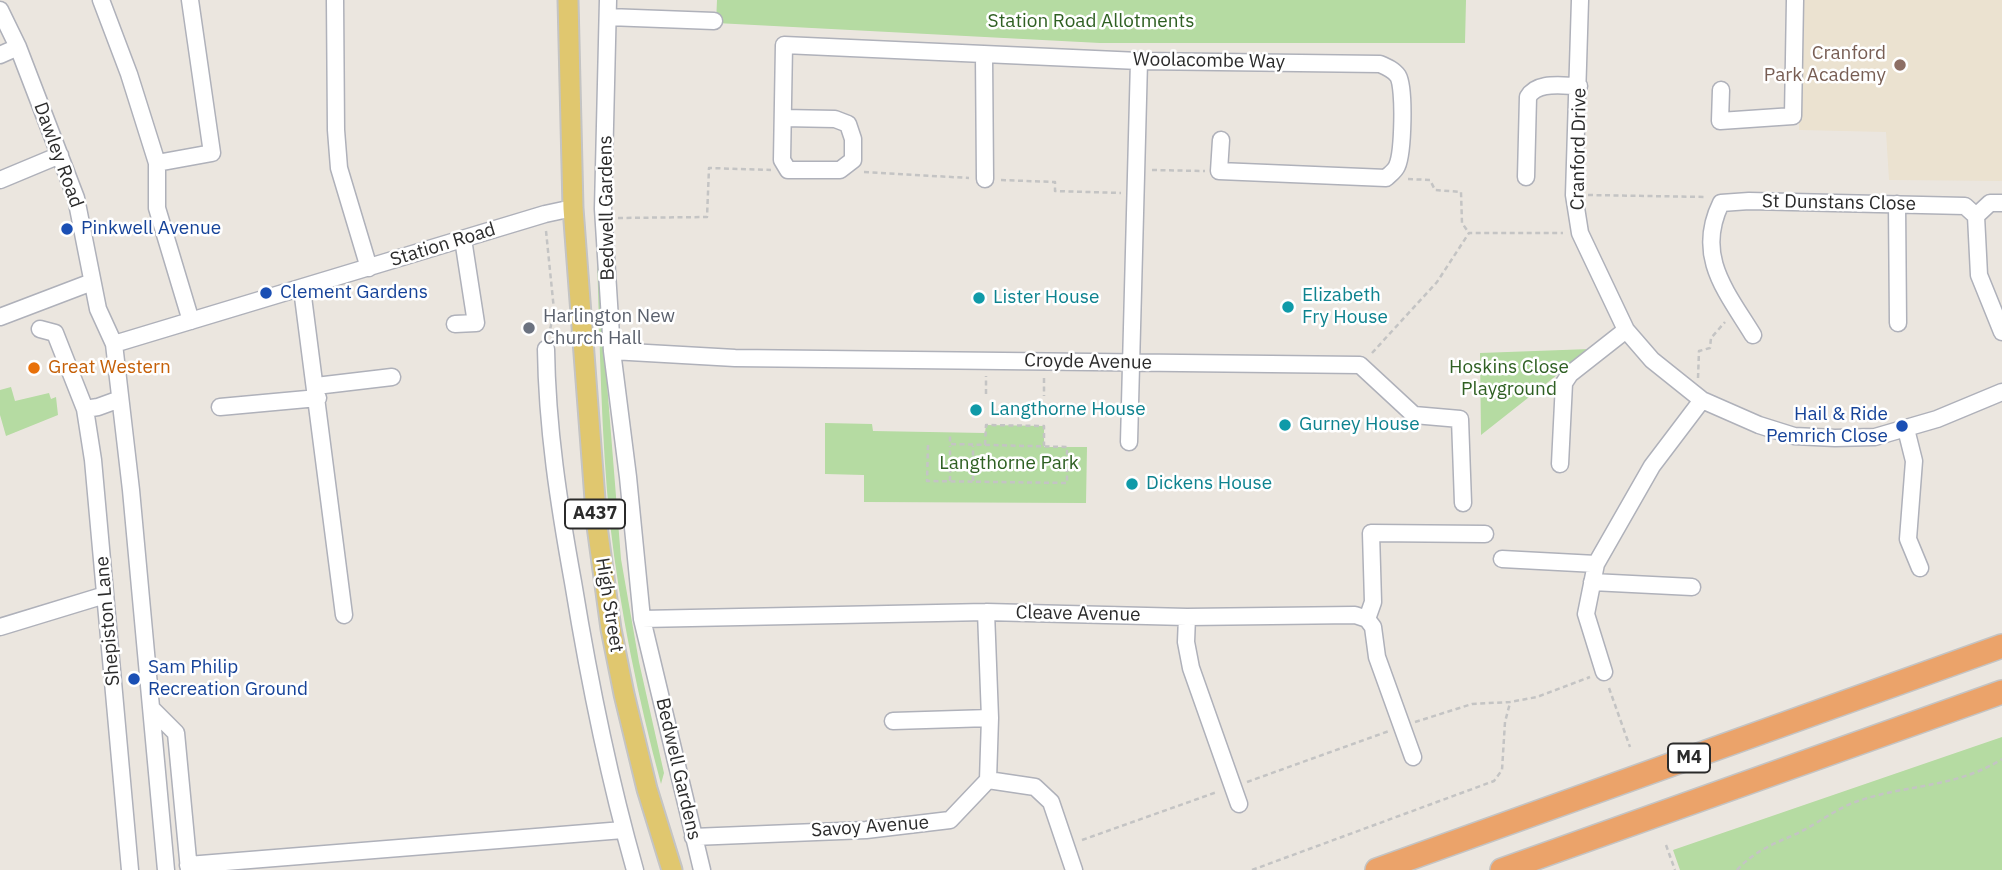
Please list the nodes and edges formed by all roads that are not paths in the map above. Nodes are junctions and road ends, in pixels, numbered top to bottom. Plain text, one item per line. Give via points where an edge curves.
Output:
1 (101, 0) edge
2 (190, 0) edge
3 (335, 0) edge
4 (568, 0) edge
5 (608, 0) edge
6 (1580, 0) edge
7 (1795, 0) edge
8 (0, 10) edge
9 (608, 17) junction
10 (714, 21) dead end
11 (18, 47) junction
12 (0, 55) edge
13 (984, 55) junction
14 (1139, 61) junction
15 (1579, 86) junction
16 (1721, 90) dead end
17 (783, 118) junction
18 (1221, 140) dead end
19 (60, 155) junction
20 (157, 163) junction
21 (1526, 177) dead end
22 (985, 179) road end
23 (0, 180) edge
24 (1898, 204) junction
25 (2002, 204) edge
26 (573, 208) junction
27 (1976, 216) junction
28 (463, 239) junction
29 (369, 268) junction
30 (92, 282) junction
31 (302, 289) junction
32 (0, 317) edge
33 (191, 321) junction
34 (1899, 323) dead end
35 (455, 324) dead end
36 (40, 329) dead end
37 (1626, 331) junction
38 (2002, 332) edge
39 (1753, 335) dead end
40 (114, 344) junction
41 (547, 349) road end
42 (612, 351) junction
43 (1130, 363) junction
44 (392, 377) dead end
45 (317, 392) junction
46 (2002, 392) edge
47 (1698, 397) junction
48 (120, 399) junction
49 (220, 407) dead end
50 (85, 409) junction
51 (1906, 429) junction
52 (1129, 442) dead end
53 (1560, 464) dead end
54 (1463, 503) dead end
55 (1485, 534) dead end
56 (1502, 559) dead end
57 (1596, 564) junction
58 (1920, 568) dead end
59 (1592, 582) junction
60 (1692, 587) dead end
61 (105, 595) junction
62 (986, 612) junction
63 (344, 615) dead end
64 (1187, 617) junction
65 (1367, 619) junction
66 (642, 620) junction
67 (0, 627) edge
68 (2002, 646) edge
69 (1604, 672) road end
70 (2002, 692) edge
71 (152, 709) junction
72 (990, 718) junction
73 (893, 721) dead end
74 (1413, 757) dead end
75 (988, 780) junction
76 (1239, 804) dead end
77 (623, 830) junction
78 (693, 837) junction
79 (189, 867) edge
80 (130, 870) edge
81 (166, 870) edge
82 (635, 870) edge
83 (672, 870) edge
84 (702, 870) edge
85 (1074, 870) edge
86 (1377, 870) edge
87 (1502, 870) edge

1 - 20 street
2 - 20 street via 212,153
3 - 29 street via 339,168
4 - 26 main road, A437
5 - 9 street, Bedwell Gardens
6 - 15 street, Cranford Drive
7 - 16 street via 1793,116 1720,121
8 - 11 street, Dawley Road
9 - 10 street
9 - 42 street, Bedwell Gardens via 604,218
11 - 12 street
11 - 19 street, Dawley Road
13 - 14 street, Woolacombe Way
13 - 17 street, Woolacombe Way via 784,45
13 - 22 street
14 - 18 street, Woolacombe Way via 1380,64 1396,73 1403,91 1400,156 1396,169 1385,178 1219,171
14 - 43 street
15 - 21 street via 1538,87 1528,97
15 - 37 street, Cranford Drive via 1574,195 1580,233
17 - 17 street, Woolacombe Way via 835,119 849,124 853,160 840,170 788,170 782,160
19 - 23 street
19 - 30 street, Dawley Road via 76,198
20 - 33 street via 157,208
24 - 27 street, St Dunstans Close via 1965,206
24 - 34 street
24 - 39 street, St Dunstans Close via 1721,203 1715,215 1712,251 1716,275
25 - 27 street via 1990,203
26 - 28 street, Station Road
26 - 83 main road, High Street / A437 via 602,571 624,694
27 - 38 street via 1979,275
28 - 29 street, Station Road
28 - 35 street via 476,323
29 - 31 street, Station Road
30 - 32 street
30 - 40 street, Dawley Road
31 - 33 street, Station Road
31 - 45 street
33 - 40 street, Station Road
36 - 50 street, Shepiston Lane via 55,333
37 - 47 street, Cranford Drive via 1652,360
37 - 53 street via 1564,383
40 - 48 street, Shepiston Lane
41 - 77 street via 554,471 594,710
42 - 43 street, Croyde Avenue via 735,358
42 - 66 street, Bedwell Gardens
43 - 52 street
43 - 54 street, Croyde Avenue via 1360,365 1414,415 1460,419
44 - 45 street
45 - 49 street
45 - 63 street
46 - 51 street, Cranford Drive
47 - 51 street, Cranford Drive via 1794,436 1875,437
47 - 57 street
48 - 50 street
48 - 71 street, Shepiston Lane
50 - 61 street, Shepiston Lane
51 - 58 street via 1914,461 1908,539
55 - 65 street via 1371,533 1373,602
56 - 57 street
57 - 59 street
59 - 60 street
59 - 69 street via 1586,614
61 - 67 street
61 - 80 street, Shepiston Lane
62 - 64 street, Cleave Avenue
62 - 66 street, Cleave Avenue
62 - 72 street
64 - 65 street, Cleave Avenue via 1355,615
64 - 76 street via 1191,668
65 - 74 street
66 - 78 street, Bedwell Gardens
68 - 86 highway, M4
70 - 87 highway, M4
71 - 79 street via 176,733
71 - 81 street, Shepiston Lane
72 - 73 street
72 - 75 street
75 - 78 street, Savoy Avenue via 950,821 866,830
75 - 85 street via 1035,787 1051,802
77 - 79 street
77 - 82 street
78 - 84 street, Bedwell Gardens

